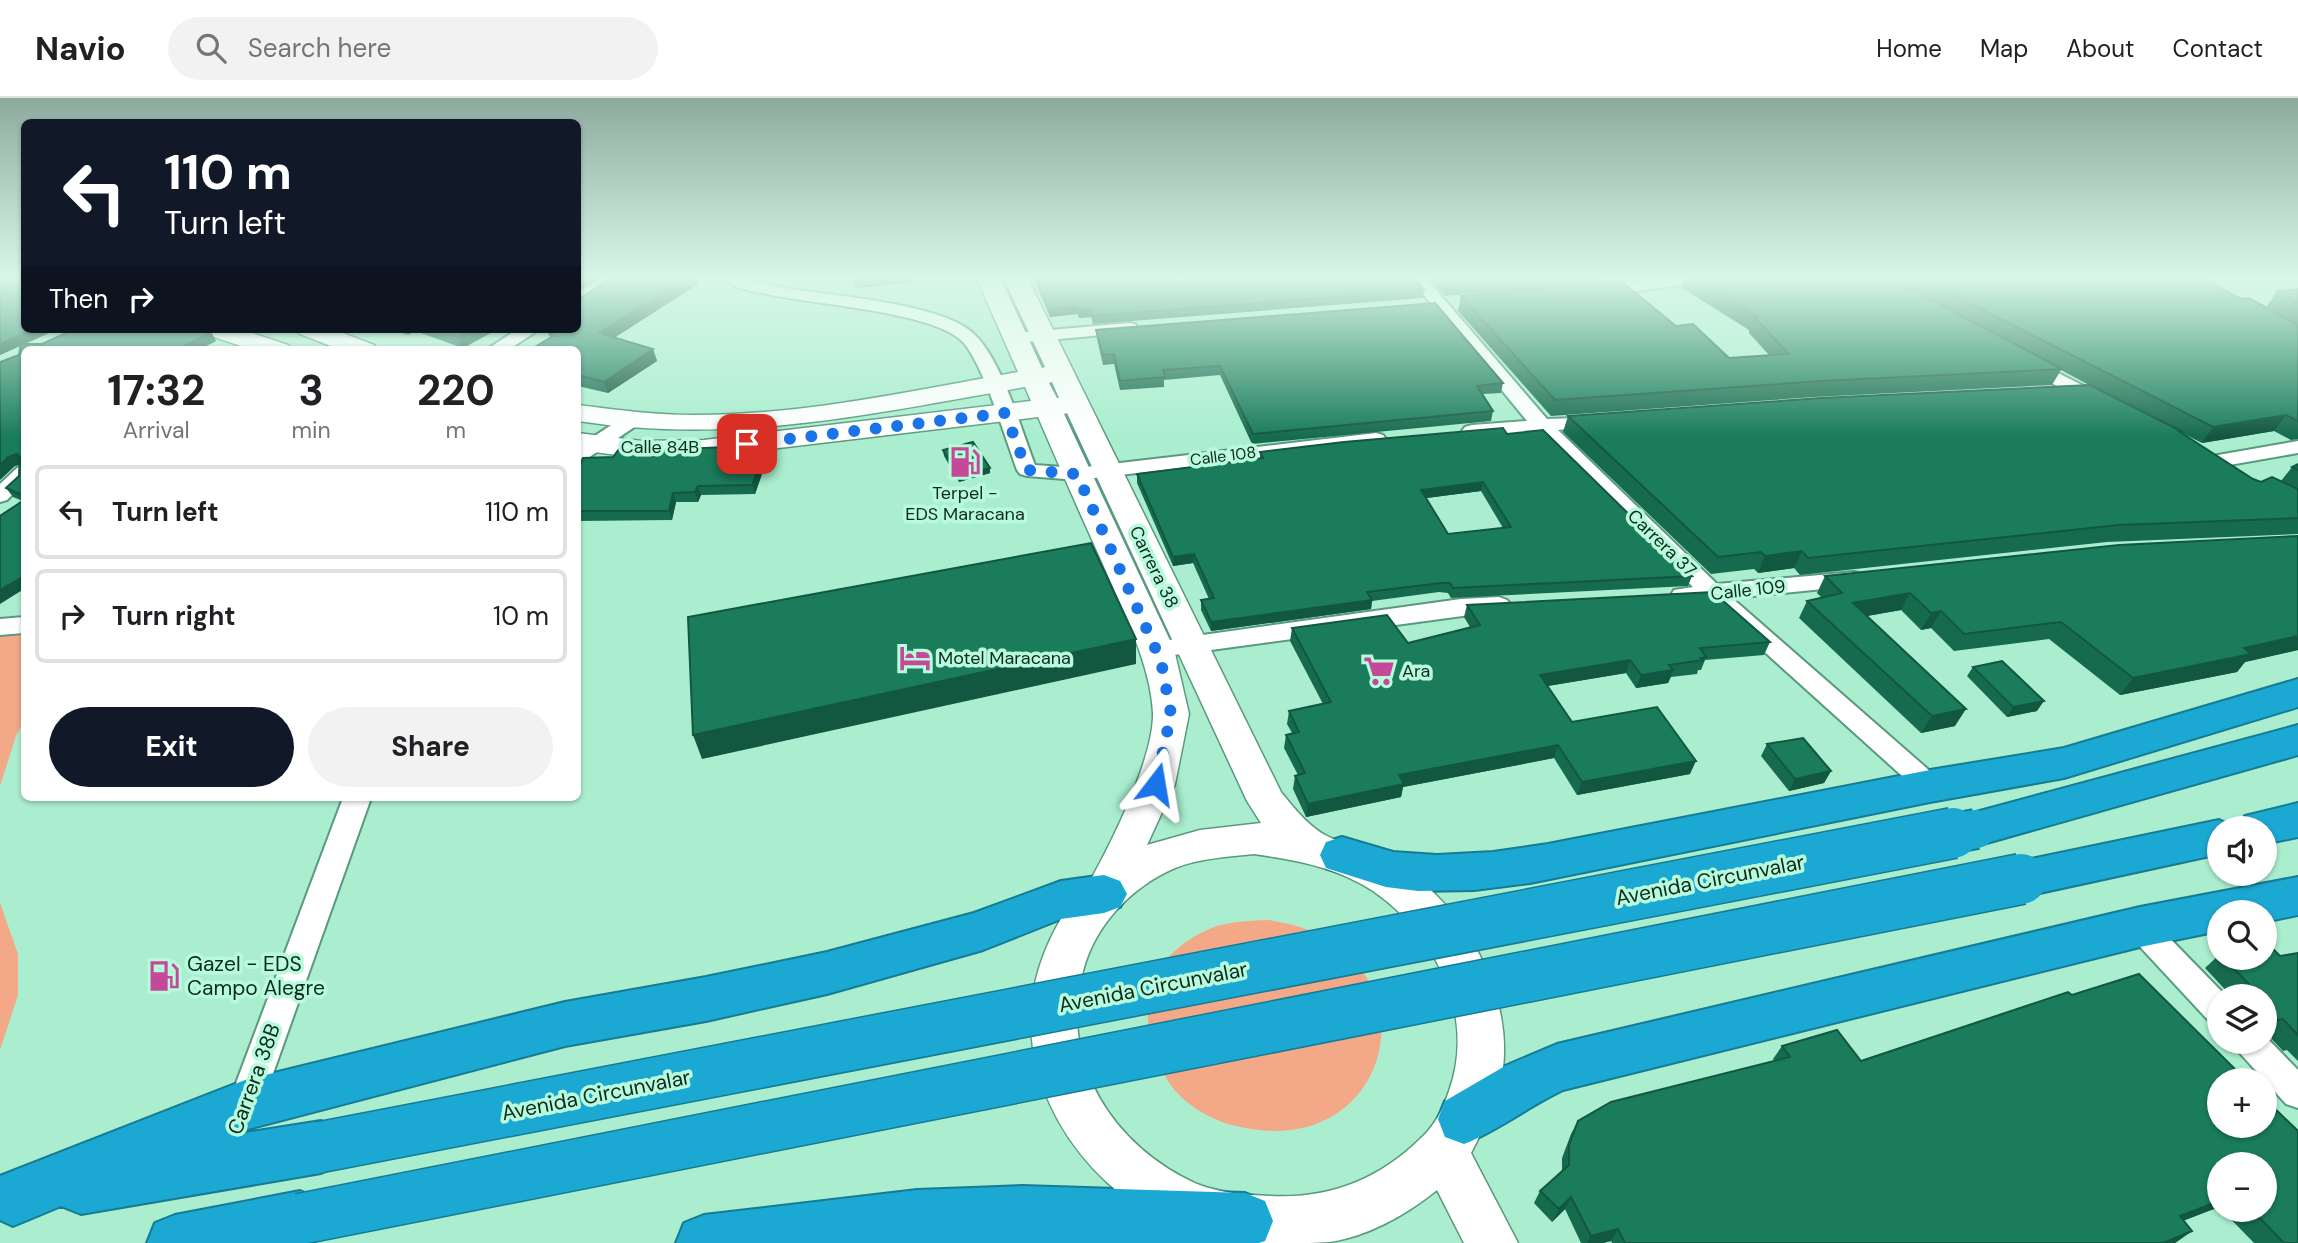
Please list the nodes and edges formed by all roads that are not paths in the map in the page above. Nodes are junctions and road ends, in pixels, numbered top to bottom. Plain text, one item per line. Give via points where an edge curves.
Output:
1 (956, 330) edge
2 (1024, 330) edge
3 (1027, 330) edge
4 (1109, 330) edge
5 (1461, 330) edge
6 (225, 333) edge
7 (320, 333) edge
8 (524, 333) edge
9 (1028, 337) junction
10 (261, 346) edge
11 (354, 346) edge
12 (502, 346) edge
13 (2010, 354) edge
14 (1046, 375) junction
15 (994, 384) junction
16 (2082, 392) junction
17 (2042, 394) edge
18 (1060, 406) junction
19 (2119, 411) edge
20 (581, 412) edge
21 (1005, 413) junction
22 (1623, 419) edge
23 (632, 420) junction
24 (1541, 425) junction
25 (1449, 433) edge
26 (1396, 438) edge
27 (2298, 447) edge
28 (583, 448) edge
29 (1093, 472) junction
30 (21, 474) edge
31 (2241, 474) edge
32 (0, 496) edge
33 (1877, 576) edge
34 (1714, 594) junction
35 (1661, 597) edge
36 (1515, 604) edge
37 (21, 625) edge
38 (0, 626) edge
39 (1192, 645) junction
40 (1157, 649) junction
41 (2298, 693) edge
42 (2298, 740) edge
43 (2064, 763) junction
44 (2192, 770) junction
45 (1930, 786) junction
46 (356, 801) edge
47 (2298, 820) edge
48 (2277, 824) edge
49 (2207, 839) edge
50 (1326, 850) junction
51 (1104, 894) junction
52 (2298, 896) edge
53 (2140, 927) junction
54 (2207, 997) edge
55 (2261, 1054) edge
56 (2298, 1093) edge
57 (245, 1105) junction
58 (1454, 1135) junction
59 (222, 1163) junction
60 (6, 1200) edge
61 (1265, 1232) edge
62 (176, 1243) edge
63 (704, 1243) edge
64 (1492, 1243) edge

1 - 15 street via 967,336 983,356
2 - 9 main road, Carrera 38
3 - 9 main road, Carrera 38
4 - 9 street
5 - 24 street, Carrera 37
6 - 10 main road
7 - 11 main road
8 - 12 street
9 - 14 main road, Carrera 38
13 - 16 street
14 - 15 main road, Calle 84B
14 - 18 main road, Carrera 38
15 - 21 street
15 - 23 main road, Calle 84B via 811,414 706,422
16 - 17 street
16 - 19 street
18 - 21 main road, Calle 84B
18 - 29 main road, Carrera 38
20 - 23 main road, Calle 84B
21 - 28 main road, Calle 84B via 775,442
21 - 29 street, Calle 108 via 1027,470
22 - 24 street
23 - 28 street
24 - 25 street
24 - 34 street, Carrera 37
26 - 29 street, Calle 108
27 - 31 street via 2212,458
29 - 39 main road, Carrera 38
29 - 40 main road, Carrera 38
30 - 32 street
33 - 34 street, Calle 109
34 - 35 street, Calle 109
34 - 45 street, Carrera 37
36 - 39 street via 1461,607
37 - 38 street
39 - 40 street
39 - 50 main road, Carrera 38 via 1266,801 1280,819
40 - 51 main road, Carrera 38 via 1171,714 1166,747 1156,784
41 - 43 highway
42 - 44 highway, Avenida Circunvalar
43 - 44 highway
43 - 45 highway
44 - 59 highway, Avenida Circunvalar, bridge via 1976,829
45 - 50 highway via 1485,872 1399,871
46 - 57 street, Carrera 38B
47 - 48 highway
49 - 62 highway, bridge
50 - 51 main road via 1254,838 1199,844 1147,863
50 - 58 main road via 1390,881 1430,917 1461,961 1478,1012 1480,1066
51 - 57 highway via 1061,900 984,930 827,973 565,1024
51 - 61 main road via 1075,932 1057,976 1051,1026 1062,1078 1088,1127 1129,1170 1183,1203
52 - 53 highway
53 - 54 street
53 - 58 highway via 1557,1069 1522,1083
55 - 56 street
57 - 59 street, Carrera 38B
57 - 60 highway
58 - 61 main road via 1406,1186 1358,1211
58 - 64 main road
59 - 60 highway, Avenida Circunvalar
61 - 63 highway via 1022,1214 917,1218

